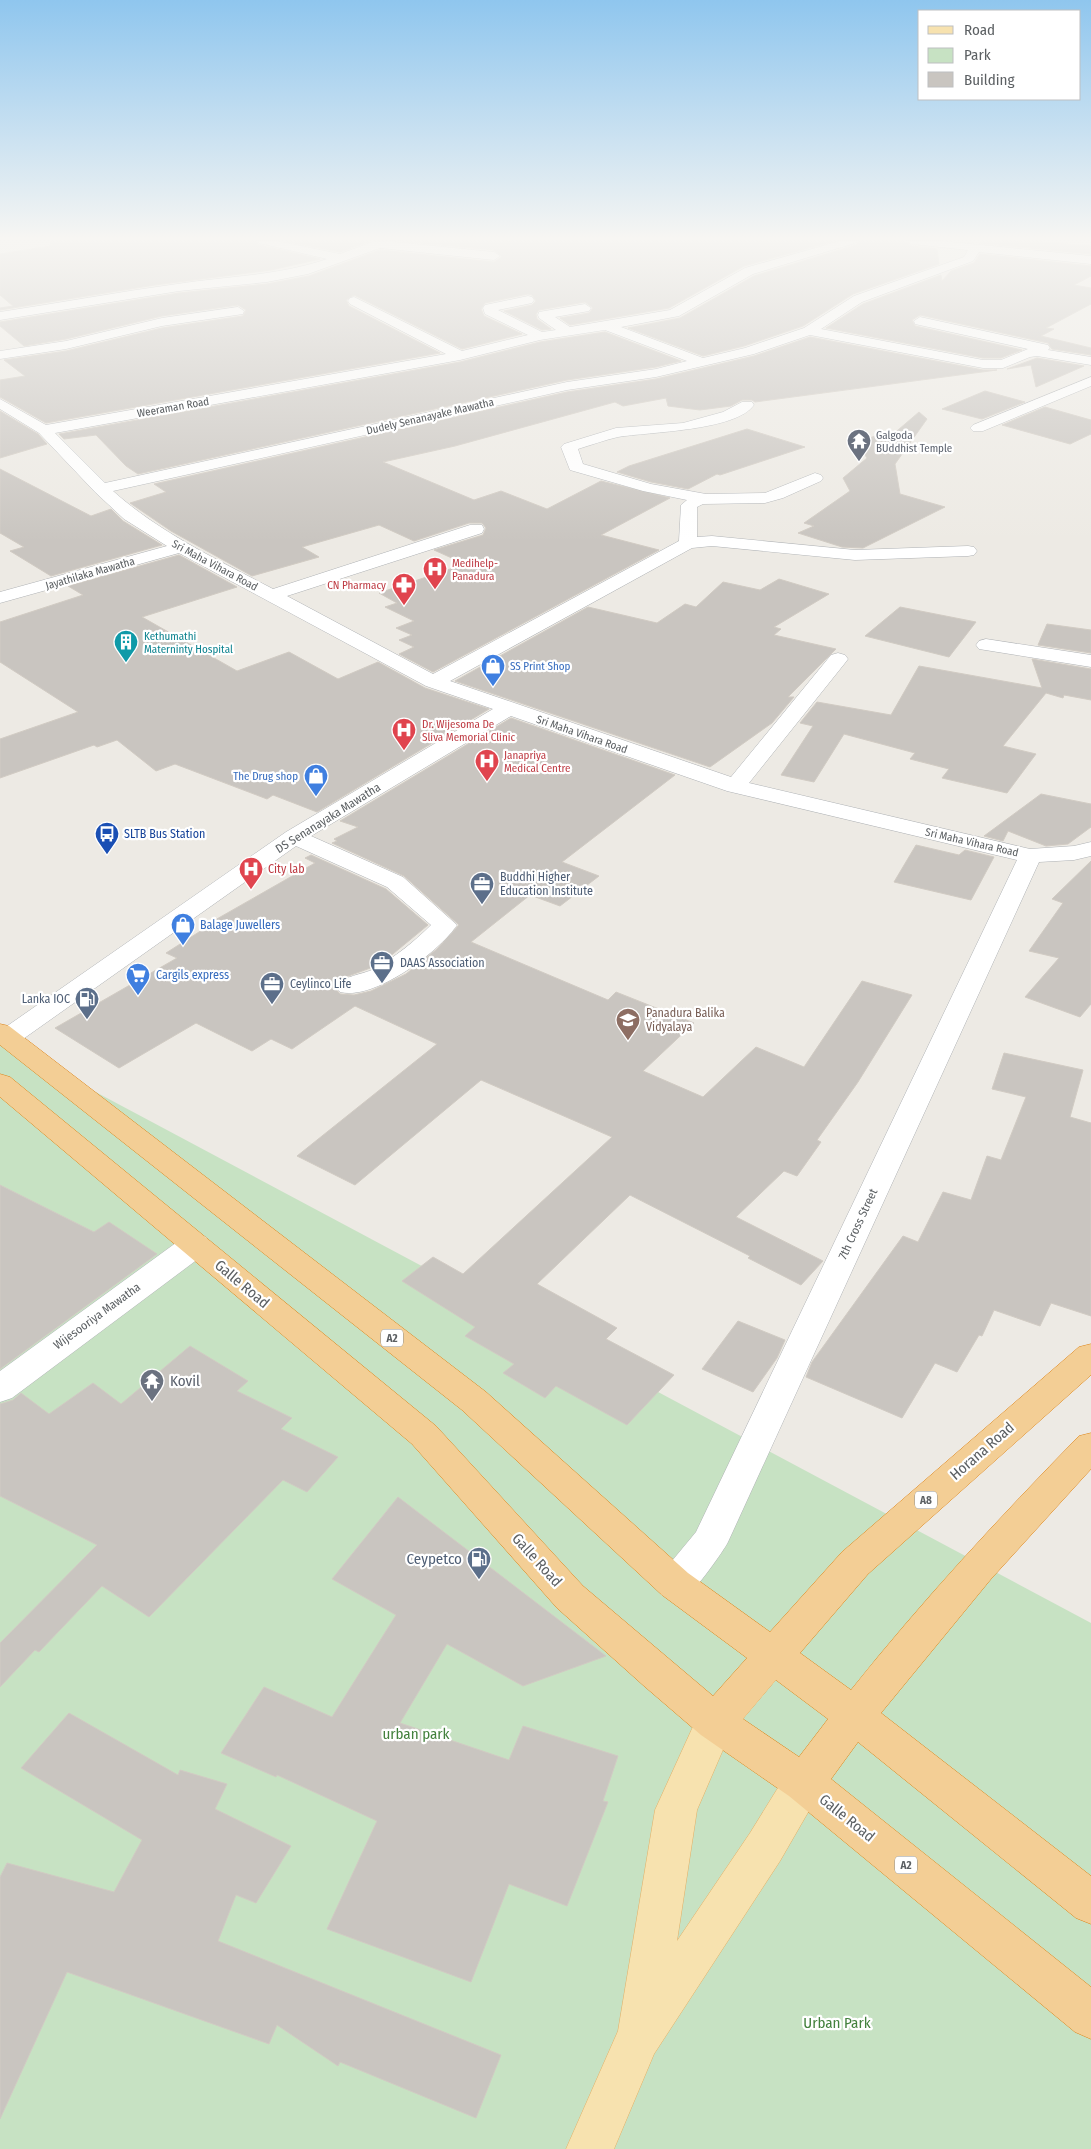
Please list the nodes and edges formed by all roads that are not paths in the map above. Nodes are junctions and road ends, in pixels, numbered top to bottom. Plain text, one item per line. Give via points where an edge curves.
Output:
1 (81, 341) edge
2 (432, 341) edge
3 (519, 341) edge
4 (646, 341) edge
5 (778, 341) edge
6 (863, 341) edge
7 (1017, 341) edge
8 (0, 355) edge
9 (460, 356) junction
10 (1072, 358) junction
11 (1091, 361) edge
12 (701, 362) junction
13 (1091, 381) edge
14 (0, 403) edge
15 (747, 405) dead end
16 (978, 428) dead end
17 (44, 430) junction
18 (815, 478) dead end
19 (101, 489) junction
20 (704, 498) junction
21 (476, 529) dead end
22 (688, 543) junction
23 (181, 547) junction
24 (968, 551) dead end
25 (272, 595) junction
26 (0, 598) edge
27 (986, 645) dead end
28 (838, 659) dead end
29 (1091, 661) edge
30 (433, 682) junction
31 (508, 709) junction
32 (734, 786) junction
33 (294, 837) junction
34 (1091, 849) edge
35 (1030, 856) junction
36 (349, 986) dead end
37 (2, 1038) edge
38 (0, 1083) edge
39 (194, 1245) junction
40 (1091, 1356) edge
41 (0, 1389) edge
42 (1091, 1446) edge
43 (675, 1584) junction
44 (772, 1657) junction
45 (854, 1715) junction
46 (715, 1722) junction
47 (804, 1783) junction
48 (1091, 1903) edge
49 (1091, 2016) edge
50 (638, 2038) junction
51 (590, 2149) edge

1 - 8 street
2 - 9 street
3 - 9 street, Weeraman Road
4 - 12 street
5 - 12 street, Dudely Senanayake Mawatha
6 - 10 street via 983,364 1002,364 1027,353 1038,352
7 - 10 street via 1049,348
9 - 17 street, Weeraman Road
10 - 11 street
12 - 19 street, Dudely Senanayake Mawatha via 656,373 567,386
13 - 16 street
14 - 17 street, Sri Maha Vihara Road
15 - 20 street via 728,416 683,427 616,433 569,447 576,467 649,488
17 - 19 street, Sri Maha Vihara Road
18 - 20 street via 766,498
19 - 23 street, Sri Maha Vihara Road via 130,515
20 - 22 street via 690,505
21 - 25 street
22 - 24 street via 712,541 855,555
22 - 30 street
23 - 25 street, Sri Maha Vihara Road
23 - 26 street, Jayathilaka Mawatha
25 - 30 street, Sri Maha Vihara Road
27 - 29 street
28 - 32 street
30 - 31 street, Sri Maha Vihara Road
31 - 32 street, Sri Maha Vihara Road
31 - 33 street, DS Senanayaka Mawatha
32 - 35 street, Sri Maha Vihara Road
33 - 36 street via 395,882 445,925 421,950 390,970
33 - 37 street, DS Senanayaka Mawatha
34 - 35 street, Sri Maha Vihara Road
35 - 43 street, 7th Cross Street via 710,1542
37 - 43 highway, A2 via 474,1401
38 - 39 highway, Galle Road / A2
39 - 41 street, Wijesooriya Mawatha
39 - 46 highway, Galle Road / A2 via 424,1435 570,1597
40 - 44 highway, Horana Road / A8 via 854,1563
42 - 45 highway via 1000,1543
43 - 44 highway, A2
44 - 45 highway, A2
44 - 46 highway, Horana Road
45 - 47 highway
45 - 48 highway, A2
46 - 47 highway, Galle Road / A2
46 - 50 main road via 676,1810
47 - 49 highway, Galle Road / A2
47 - 50 main road
50 - 51 main road

